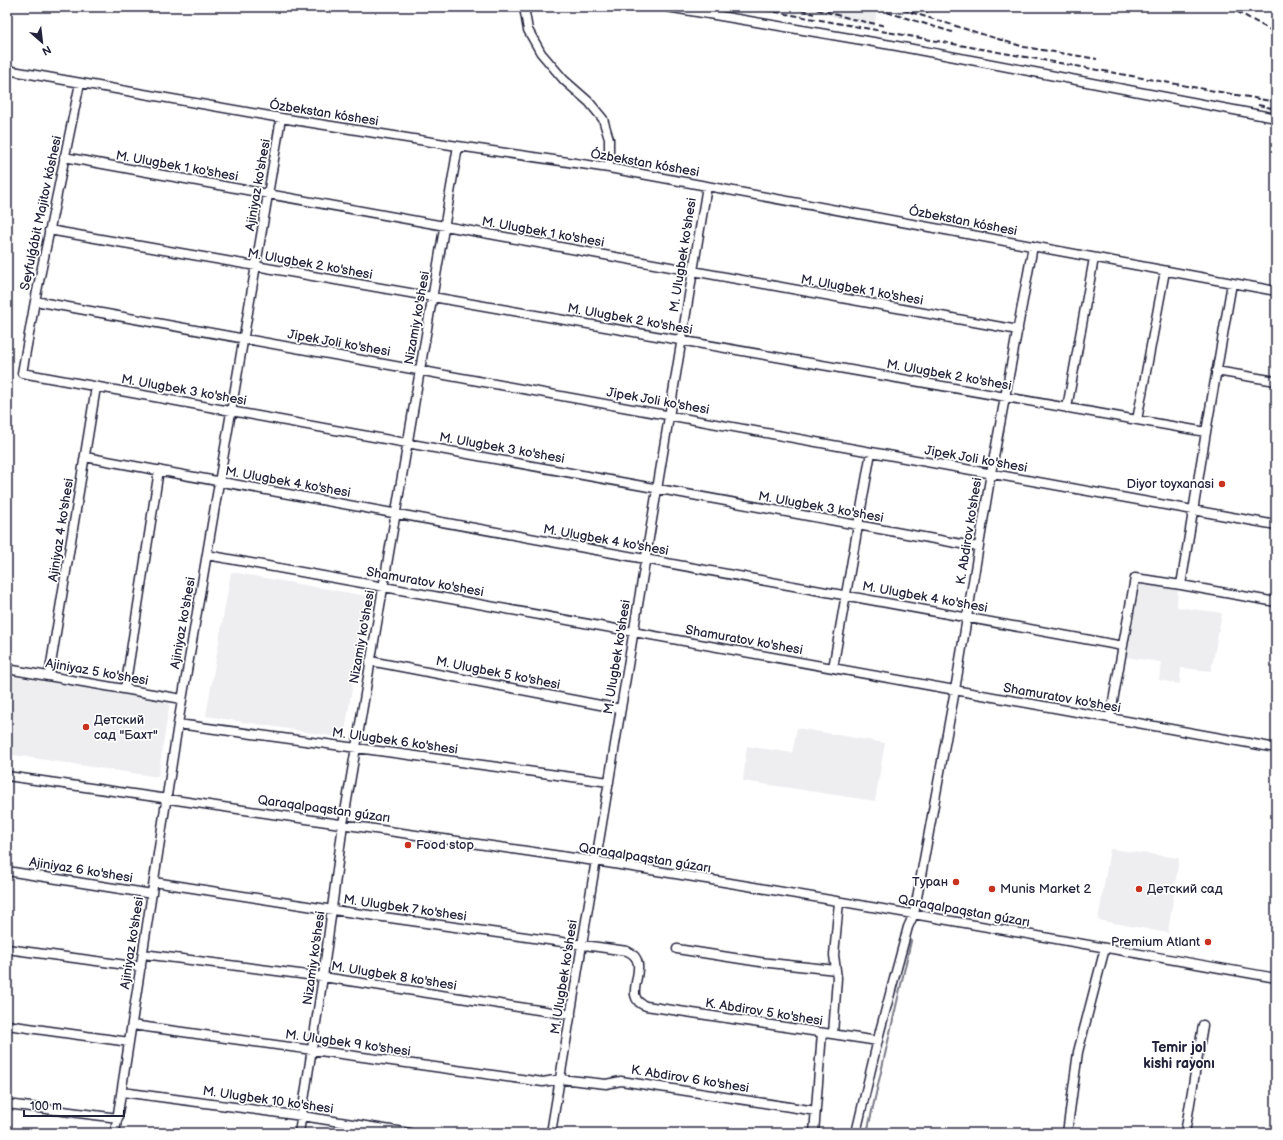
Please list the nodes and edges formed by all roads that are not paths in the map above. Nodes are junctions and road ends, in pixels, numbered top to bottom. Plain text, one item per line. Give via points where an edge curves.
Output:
1 (524, 7) edge
2 (667, 7) edge
3 (7, 70) edge
4 (80, 82) junction
5 (281, 118) junction
6 (1276, 118) edge
7 (458, 146) junction
8 (64, 158) junction
9 (609, 168) junction
10 (707, 186) junction
11 (268, 194) junction
12 (445, 226) junction
13 (49, 230) junction
14 (1033, 246) junction
15 (1094, 258) junction
16 (256, 266) junction
17 (1165, 271) junction
18 (693, 272) junction
19 (1232, 283) junction
20 (1276, 291) edge
21 (433, 297) junction
22 (35, 301) junction
23 (1018, 330) junction
24 (243, 338) junction
25 (681, 340) junction
26 (420, 370) junction
27 (1216, 371) junction
28 (22, 373) joint
29 (1276, 381) edge
30 (96, 387) junction
31 (1005, 397) junction
32 (1067, 408) junction
33 (231, 411) junction
34 (669, 415) junction
35 (1137, 420) junction
36 (1206, 432) junction
37 (408, 443) junction
38 (872, 452) junction
39 (85, 457) junction
40 (159, 470) junction
41 (991, 473) junction
42 (219, 481) junction
43 (657, 489) junction
44 (1193, 510) junction
45 (396, 513) junction
46 (1276, 525) edge
47 (858, 526) junction
48 (978, 547) junction
49 (207, 555) junction
50 (646, 559) junction
51 (1181, 585) junction
52 (383, 587) junction
53 (846, 595) junction
54 (1276, 602) edge
55 (967, 617) junction
56 (633, 632) junction
57 (1123, 646) junction
58 (370, 661) junction
59 (833, 668) junction
60 (7, 669) edge
61 (49, 676) junction
62 (125, 689) junction
63 (955, 690) junction
64 (182, 699) junction
65 (621, 709) junction
66 (1110, 718) junction
67 (178, 724) junction
68 (356, 748) junction
69 (1276, 748) edge
70 (7, 776) edge
71 (609, 782) junction
72 (167, 799) junction
73 (343, 824) junction
74 (595, 861) junction
75 (7, 871) edge
76 (154, 882) junction
77 (152, 894) junction
78 (839, 902) junction
79 (333, 910) junction
80 (914, 914) junction
81 (582, 945) junction
82 (1105, 948) junction
83 (7, 949) edge
84 (677, 949) dead end
85 (143, 954) junction
86 (141, 967) junction
87 (836, 970) junction
88 (323, 977) junction
89 (1276, 978) edge
90 (646, 1006) joint
91 (570, 1015) junction
92 (7, 1025) edge
93 (132, 1025) junction
94 (1203, 1025) dead end
95 (822, 1033) junction
96 (833, 1034) junction
97 (878, 1041) junction
98 (129, 1042) junction
99 (312, 1051) junction
100 (560, 1079) junction
101 (122, 1092) junction
102 (7, 1104) edge
103 (816, 1111) junction
104 (302, 1116) junction
105 (118, 1118) junction
106 (116, 1133) edge
107 (299, 1133) edge
108 (410, 1133) edge
109 (551, 1133) edge
110 (814, 1133) edge
111 (856, 1133) edge
112 (1066, 1133) edge
113 (1185, 1133) edge

1 - 9 street via 528,30 541,53 603,119 609,139
2 - 6 street via 905,47
3 - 4 street, Ózbekstan kóshesi
4 - 5 street, Ózbekstan kóshesi
4 - 8 street, Seyfulǵábit Majitov kóshesi
5 - 7 street, Ózbekstan kóshesi
5 - 11 street, Ajiniyaz ko'shesi
7 - 9 street, Ózbekstan kóshesi
7 - 12 street, Nizamiy ko'shesi
8 - 11 street, M. Ulugbek 1 ko'shesi
8 - 13 street, Seyfulǵábit Majitov kóshesi
9 - 10 street, Ózbekstan kóshesi
10 - 14 street, Ózbekstan kóshesi
10 - 18 street, M. Ulugbek ko'shesi
11 - 12 street, M. Ulugbek 1 ko'shesi
11 - 16 street, Ajiniyaz ko'shesi
12 - 18 street, M. Ulugbek 1 ko'shesi
12 - 21 street, Nizamiy ko'shesi
13 - 16 street, M. Ulugbek 2 ko'shesi
13 - 22 street, Seyfulǵábit Majitov kóshesi
14 - 15 street, Ózbekstan kóshesi
14 - 23 street, K. Abdirov ko'shesi
15 - 17 street, Ózbekstan kóshesi
15 - 32 street
16 - 21 street, M. Ulugbek 2 ko'shesi
16 - 24 street, Ajiniyaz ko'shesi
17 - 19 street, Ózbekstan kóshesi
17 - 35 street
18 - 23 street, M. Ulugbek 1 ko'shesi
18 - 25 street, M. Ulugbek ko'shesi
19 - 20 street, Ózbekstan kóshesi
19 - 27 street
21 - 25 street, M. Ulugbek 2 ko'shesi
21 - 26 street, Nizamiy ko'shesi
22 - 24 street, Jipek Joli ko'shesi
22 - 28 street, Seyfulǵábit Majitov kóshesi
23 - 31 street, K. Abdirov ko'shesi
24 - 26 street, Jipek Joli ko'shesi
24 - 33 street, Ajiniyaz ko'shesi
25 - 31 street, M. Ulugbek 2 ko'shesi
25 - 34 street, M. Ulugbek ko'shesi
26 - 34 street, Jipek Joli ko'shesi
26 - 37 street, Nizamiy ko'shesi
27 - 29 street
27 - 36 street
28 - 30 street, M. Ulugbek 3 ko'shesi
30 - 33 street, M. Ulugbek 3 ko'shesi
30 - 39 street, Ajiniyaz 4 ko'shesi
31 - 32 street, M. Ulugbek 2 ko'shesi
31 - 41 street, K. Abdirov ko'shesi
32 - 35 street, M. Ulugbek 2 ko'shesi
33 - 37 street, M. Ulugbek 3 ko'shesi
33 - 42 street, Ajiniyaz ko'shesi
34 - 38 street, Jipek Joli ko'shesi
34 - 43 street, M. Ulugbek ko'shesi
35 - 36 street, M. Ulugbek 2 ko'shesi
36 - 44 street
37 - 43 street, M. Ulugbek 3 ko'shesi
37 - 45 street, Nizamiy ko'shesi
38 - 41 street, Jipek Joli ko'shesi
38 - 47 street
39 - 40 street, M. Ulugbek 4 ko'shesi
39 - 61 street, Ajiniyaz 4 ko'shesi
40 - 42 street, M. Ulugbek 4 ko'shesi
40 - 62 street
41 - 44 street, Jipek Joli ko'shesi
41 - 48 street, K. Abdirov ko'shesi
42 - 45 street, M. Ulugbek 4 ko'shesi
42 - 49 street, Ajiniyaz ko'shesi
43 - 47 street, M. Ulugbek 3 ko'shesi
43 - 50 street, M. Ulugbek ko'shesi
44 - 46 street, Jipek Joli ko'shesi
44 - 51 street
45 - 50 street, M. Ulugbek 4 ko'shesi
45 - 52 street, Nizamiy ko'shesi
47 - 48 street, M. Ulugbek 3 ko'shesi
47 - 53 street
48 - 55 street, K. Abdirov ko'shesi
49 - 52 street, Shamuratov ko'shesi
49 - 64 street, Ajiniyaz ko'shesi
50 - 53 street, M. Ulugbek 4 ko'shesi
50 - 56 street, M. Ulugbek ko'shesi
51 - 54 street
51 - 57 street via 1135,578
52 - 56 street, Shamuratov ko'shesi
52 - 58 street, Nizamiy ko'shesi
53 - 55 street, M. Ulugbek 4 ko'shesi
53 - 59 street
55 - 57 street, M. Ulugbek 4 ko'shesi
55 - 63 street, K. Abdirov ko'shesi
56 - 59 street, Shamuratov ko'shesi
56 - 65 street, M. Ulugbek ko'shesi
57 - 66 street
58 - 65 street, M. Ulugbek 5 ko'shesi
58 - 68 street, Nizamiy ko'shesi
59 - 63 street, Shamuratov ko'shesi
60 - 61 street, Ajiniyaz 5 ko'shesi
61 - 62 street, Ajiniyaz 5 ko'shesi
62 - 64 street, Ajiniyaz 5 ko'shesi
63 - 66 street, Shamuratov ko'shesi
63 - 80 street, K. Abdirov ko'shesi
64 - 67 street, Ajiniyaz ko'shesi
65 - 71 street, M. Ulugbek ko'shesi
66 - 69 street, Shamuratov ko'shesi
67 - 68 street, M. Ulugbek 6 ko'shesi
67 - 72 street, Ajiniyaz ko'shesi
68 - 71 street, M. Ulugbek 6 ko'shesi
68 - 73 street, Nizamiy ko'shesi
70 - 72 street, Qaraqalpaqstan gúzarı
71 - 74 street, M. Ulugbek ko'shesi
72 - 73 street, Qaraqalpaqstan gúzarı
72 - 76 street, Ajiniyaz ko'shesi
73 - 74 street, Qaraqalpaqstan gúzarı
73 - 79 street, Nizamiy ko'shesi
74 - 78 street, Qaraqalpaqstan gúzarı
74 - 81 street, M. Ulugbek ko'shesi
75 - 77 street, Ajiniyaz 6 ko'shesi
76 - 77 street, Ajiniyaz ko'shesi
76 - 79 street, M. Ulugbek 7 ko'shesi
77 - 85 street, Ajiniyaz ko'shesi
78 - 80 street, Qaraqalpaqstan gúzarı
78 - 87 street via 834,955
79 - 81 street, M. Ulugbek 7 ko'shesi
79 - 88 street, Nizamiy ko'shesi
80 - 82 street, Qaraqalpaqstan gúzarı
80 - 97 street, K. Abdirov ko'shesi via 908,926
81 - 90 street, M. Ulugbek 7 ko'shesi via 633,954 639,964 635,997 640,1004
81 - 91 street, M. Ulugbek ko'shesi
82 - 89 street, Qaraqalpaqstan gúzarı
82 - 112 street via 1078,1052
83 - 86 street
84 - 87 street via 760,962
85 - 86 street, Ajiniyaz ko'shesi
85 - 88 street, M. Ulugbek 8 ko'shesi
86 - 93 street, Ajiniyaz ko'shesi
87 - 96 street
88 - 91 street, M. Ulugbek 8 ko'shesi
88 - 99 street, Nizamiy ko'shesi
90 - 95 street, K. Abdirov 5 ko'shesi
91 - 100 street, M. Ulugbek ko'shesi
92 - 98 street
93 - 98 street, Ajiniyaz ko'shesi
93 - 99 street, M. Ulugbek 9 ko'shesi
94 - 113 street
95 - 96 street, K. Abdirov 5 ko'shesi
95 - 103 street
96 - 97 street, K. Abdirov 5 ko'shesi
97 - 111 street, K. Abdirov ko'shesi
98 - 101 street, Ajiniyaz ko'shesi
99 - 100 street, M. Ulugbek 9 ko'shesi via 543,1082
99 - 104 street, Nizamiy ko'shesi
100 - 103 street, K. Abdirov 6 ko'shesi via 606,1084 621,1080
100 - 109 street, M. Ulugbek ko'shesi
101 - 104 street, M. Ulugbek 10 ko'shesi
101 - 105 street, Ajiniyaz ko'shesi
102 - 105 street
103 - 110 street
104 - 107 street, Nizamiy ko'shesi
104 - 108 street, M. Ulugbek 10 ko'shesi
105 - 106 street, Ajiniyaz ko'shesi

